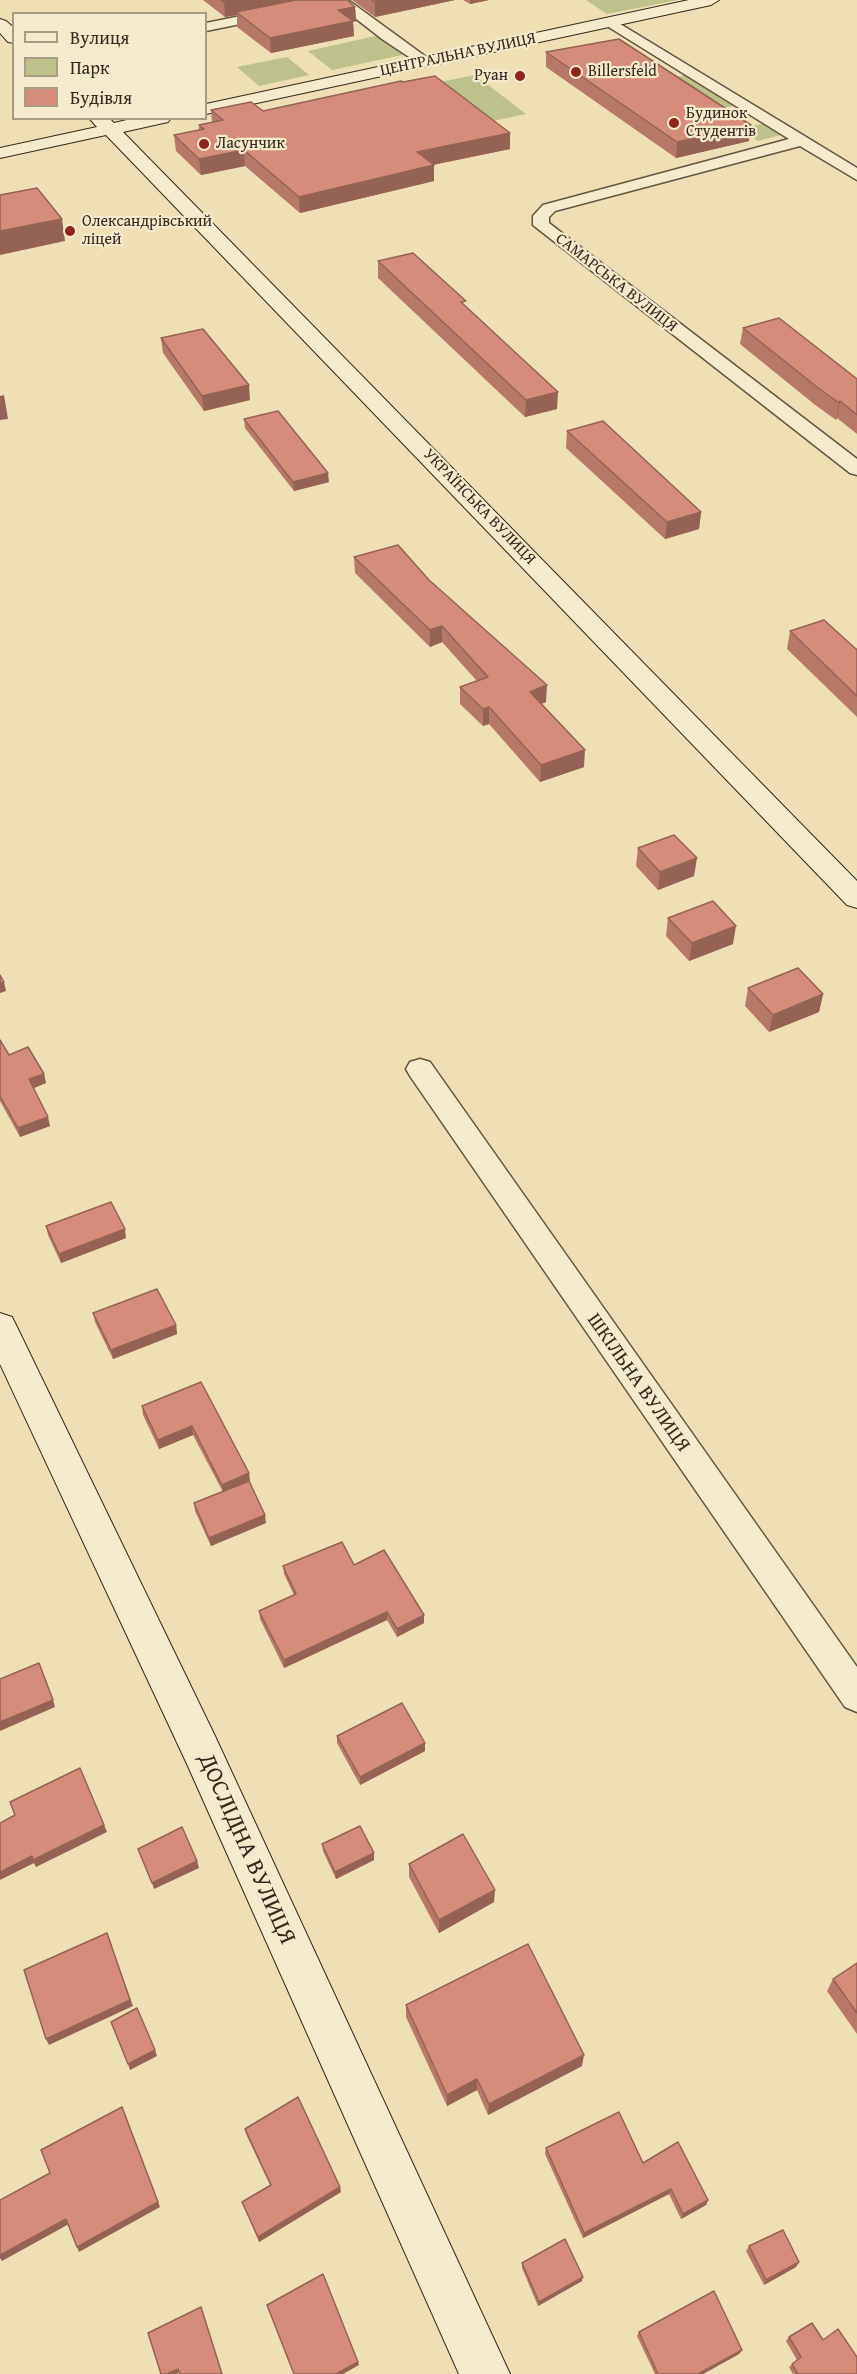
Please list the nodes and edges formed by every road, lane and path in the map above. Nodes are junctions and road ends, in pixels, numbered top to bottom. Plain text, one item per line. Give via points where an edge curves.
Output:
1 (311, 0) edge
2 (339, 0) edge
3 (711, 0) edge
4 (612, 23) junction
5 (0, 24) edge
6 (207, 27) edge
7 (12, 36) edge
8 (426, 62) junction
9 (207, 109) edge
10 (143, 120) edge
11 (105, 124) edge
12 (801, 141) junction
13 (0, 153) edge
14 (857, 175) edge
15 (857, 469) edge
16 (857, 898) edge
17 (420, 1069) dead end
18 (0, 1327) edge
19 (857, 1696) edge
20 (485, 2374) edge

1 - 6 street via 294,9
2 - 8 street
3 - 4 street, ЦЕНТРАЛЬНА ВУЛИЦЯ
4 - 8 street, ЦЕНТРАЛЬНА ВУЛИЦЯ
4 - 12 street
5 - 7 street
8 - 9 street, ЦЕНТРАЛЬНА ВУЛИЦЯ
10 - 11 street
11 - 13 street
11 - 16 street, УКРАЇНСЬКА ВУЛИЦЯ
12 - 14 street
12 - 15 street, САМАРСЬКА ВУЛИЦЯ via 549,208 541,216 542,225
17 - 19 street, ШКІЛЬНА ВУЛИЦЯ
18 - 20 street, ДОСЛІДНА ВУЛИЦЯ via 201,1750

